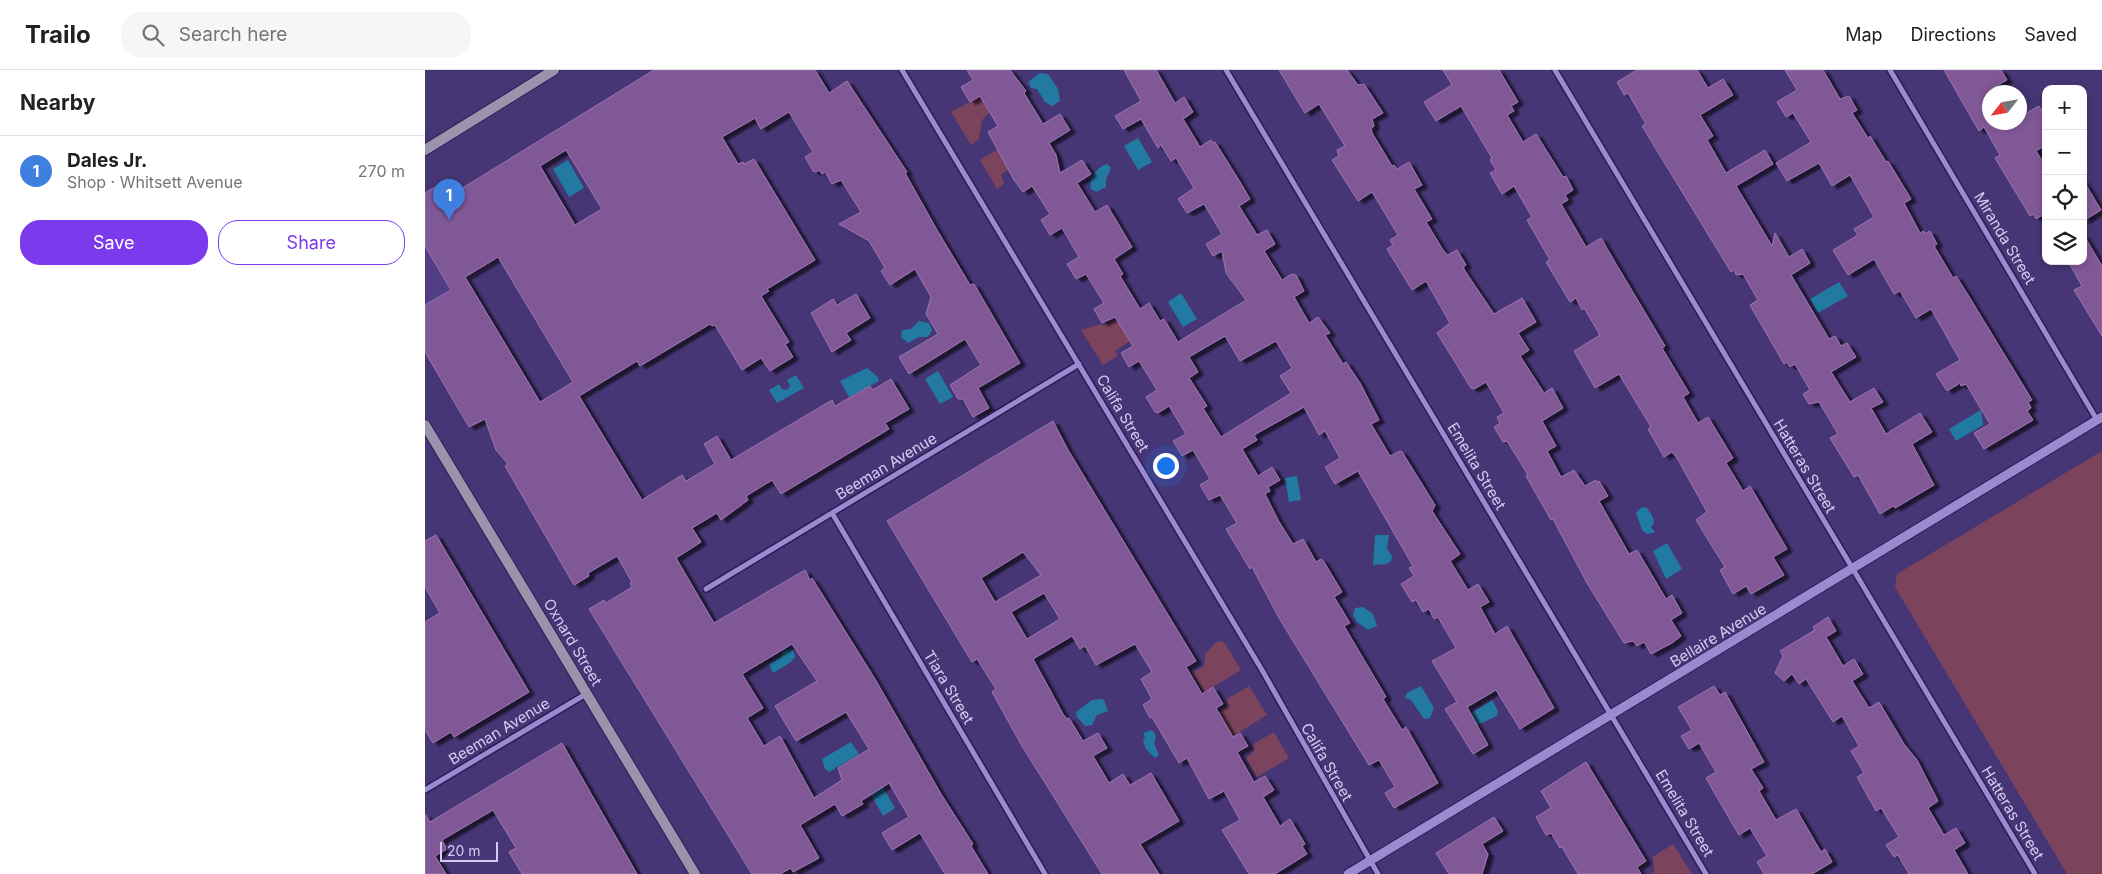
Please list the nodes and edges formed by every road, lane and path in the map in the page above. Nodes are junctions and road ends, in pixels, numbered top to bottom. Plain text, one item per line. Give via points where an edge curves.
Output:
1 (554, 70) edge
2 (902, 70) edge
3 (1226, 70) edge
4 (1555, 70) edge
5 (1890, 70) edge
6 (425, 150) edge
7 (1079, 364) junction
8 (2100, 419) edge
9 (425, 425) edge
10 (832, 513) junction
11 (1853, 570) junction
12 (706, 589) dead end
13 (587, 693) junction
14 (1611, 715) junction
15 (425, 790) edge
16 (1370, 861) junction
17 (695, 874) edge
18 (1045, 874) edge
19 (1347, 874) edge
20 (1378, 874) edge
21 (1706, 874) edge
22 (2035, 874) edge

1 - 6 main road
2 - 7 street, Califa Street
3 - 14 street, Emelita Street
4 - 11 street, Hatteras Street
5 - 8 street, Miranda Street
7 - 10 street, Beeman Avenue
7 - 16 street, Califa Street via 1262,670
8 - 11 street, Bellaire Avenue
9 - 13 main road, Oxnard Street
10 - 12 street, Beeman Avenue
10 - 18 street, Tiara Street
11 - 14 street, Bellaire Avenue
11 - 22 street, Hatteras Street
13 - 15 street, Beeman Avenue
13 - 17 main road, Oxnard Street
14 - 16 street, Bellaire Avenue
14 - 21 street, Emelita Street
16 - 19 street, Bellaire Avenue
16 - 20 street, Califa Street

